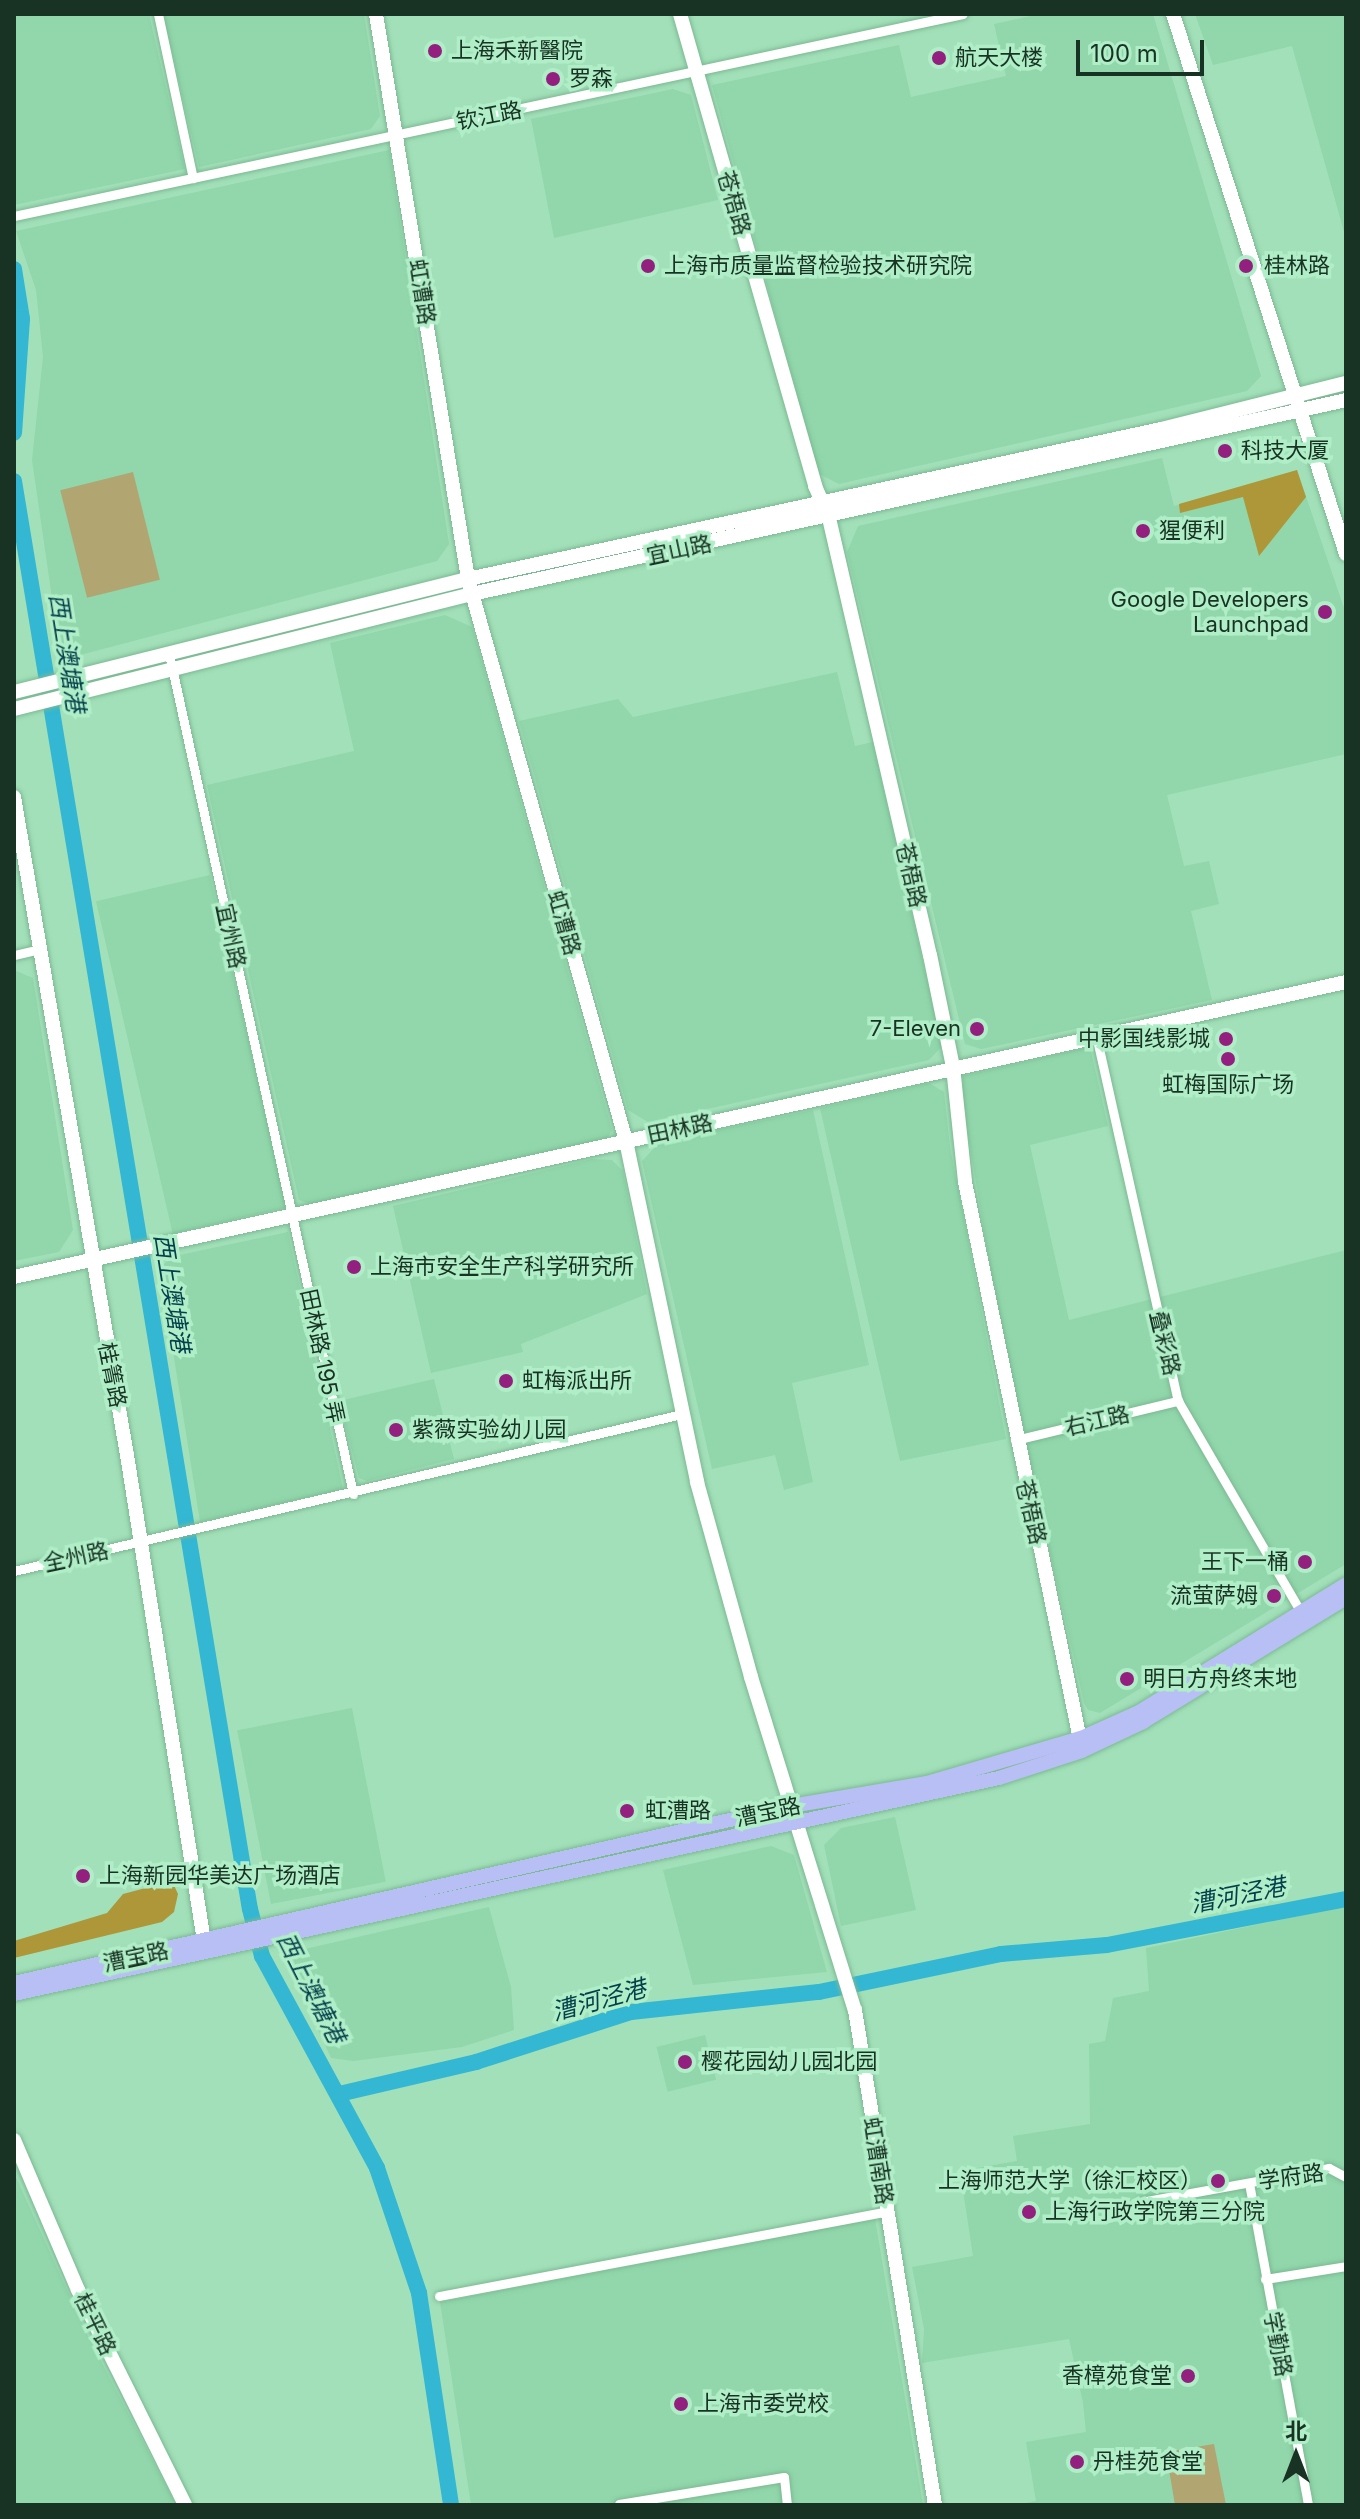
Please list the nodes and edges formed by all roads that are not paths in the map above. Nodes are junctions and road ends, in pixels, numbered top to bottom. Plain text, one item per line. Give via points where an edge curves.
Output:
1 (158, 14) edge
2 (376, 14) edge
3 (680, 14) edge
4 (963, 14) edge
5 (1173, 14) edge
6 (697, 74) junction
7 (397, 134) junction
8 (193, 178) junction
9 (14, 216) edge
10 (1346, 383) edge
11 (1346, 400) edge
12 (1298, 404) junction
13 (823, 502) junction
14 (829, 518) junction
15 (1346, 554) edge
16 (470, 586) junction
17 (171, 660) junction
18 (14, 692) edge
19 (14, 709) edge
20 (14, 797) edge
21 (39, 949) junction
22 (14, 955) edge
23 (1346, 982) edge
24 (1096, 1035) junction
25 (953, 1067) junction
26 (626, 1141) junction
27 (292, 1219) junction
28 (90, 1261) junction
29 (14, 1277) edge
30 (1178, 1401) junction
31 (682, 1414) junction
32 (1015, 1440) junction
33 (353, 1494) junction
34 (138, 1544) junction
35 (14, 1571) edge
36 (1346, 1584) edge
37 (1346, 1598) edge
38 (1304, 1617) junction
39 (1081, 1744) junction
40 (791, 1806) junction
41 (796, 1822) junction
42 (275, 1933) junction
43 (205, 1948) junction
44 (14, 1983) edge
45 (14, 1994) edge
46 (14, 2140) edge
47 (1346, 2177) edge
48 (1249, 2183) junction
49 (1141, 2202) dead end
50 (887, 2211) junction
51 (1346, 2266) edge
52 (1265, 2279) junction
53 (439, 2296) dead end
54 (619, 2504) edge
55 (185, 2505) edge
56 (787, 2505) edge
57 (935, 2505) edge
58 (1308, 2505) edge

1 - 8 street
2 - 7 main road, 虹漕路
3 - 6 main road, 苍梧路
4 - 6 street, 钦江路
5 - 12 main road
6 - 7 street, 钦江路
6 - 13 main road, 苍梧路
7 - 8 street, 钦江路
7 - 16 main road, 虹漕路
8 - 9 street, 钦江路
10 - 12 main road, 宜山路
11 - 12 main road, 宜山路
12 - 13 main road, 宜山路
12 - 14 main road, 宜山路
12 - 15 main road
13 - 14 main road, 苍梧路
13 - 16 main road, 宜山路
14 - 16 main road, 宜山路
14 - 25 main road, 苍梧路
16 - 17 main road, 宜山路
16 - 26 main road, 虹漕路
17 - 18 main road, 宜山路
17 - 19 main road, 宜山路
17 - 27 street, 宜州路
20 - 21 main road, 桂箐路
21 - 22 street
21 - 28 main road, 桂箐路
23 - 24 main road, 田林路
24 - 25 main road, 田林路
24 - 30 street, 叠彩路
25 - 26 main road, 田林路
25 - 32 main road, 苍梧路 via 959,1146
26 - 27 main road, 田林路
26 - 31 main road, 虹漕路
27 - 28 main road, 田林路
27 - 33 street, 田林路 195 弄
28 - 29 main road, 田林路
28 - 34 main road, 桂箐路 via 127,1455
30 - 32 street, 右江路
30 - 38 street, 叠彩路
31 - 33 street, 全州路
31 - 40 main road, 虹漕路
32 - 39 main road, 苍梧路
33 - 34 street, 全州路
34 - 35 street, 全州路
34 - 43 main road, 桂箐路
36 - 38 main road, 漕宝路
37 - 38 main road, 漕宝路
38 - 39 main road, 漕宝路
39 - 40 main road, 漕宝路 via 927,1783
39 - 41 main road, 漕宝路 via 911,1800
40 - 41 main road, 虹漕路
40 - 42 main road, 漕宝路
41 - 42 main road, 漕宝路
41 - 50 main road, 虹漕南路 via 855,2010
42 - 43 main road, 漕宝路
43 - 44 main road, 漕宝路
43 - 45 main road, 漕宝路
46 - 55 main road, 桂平路 via 68,2269
47 - 48 street, 学府路 via 1329,2168
48 - 49 street, 学府路
48 - 52 street, 学勤路
50 - 53 street
50 - 57 main road, 虹漕南路
51 - 52 street
52 - 58 street, 学勤路
54 - 56 street via 784,2477

